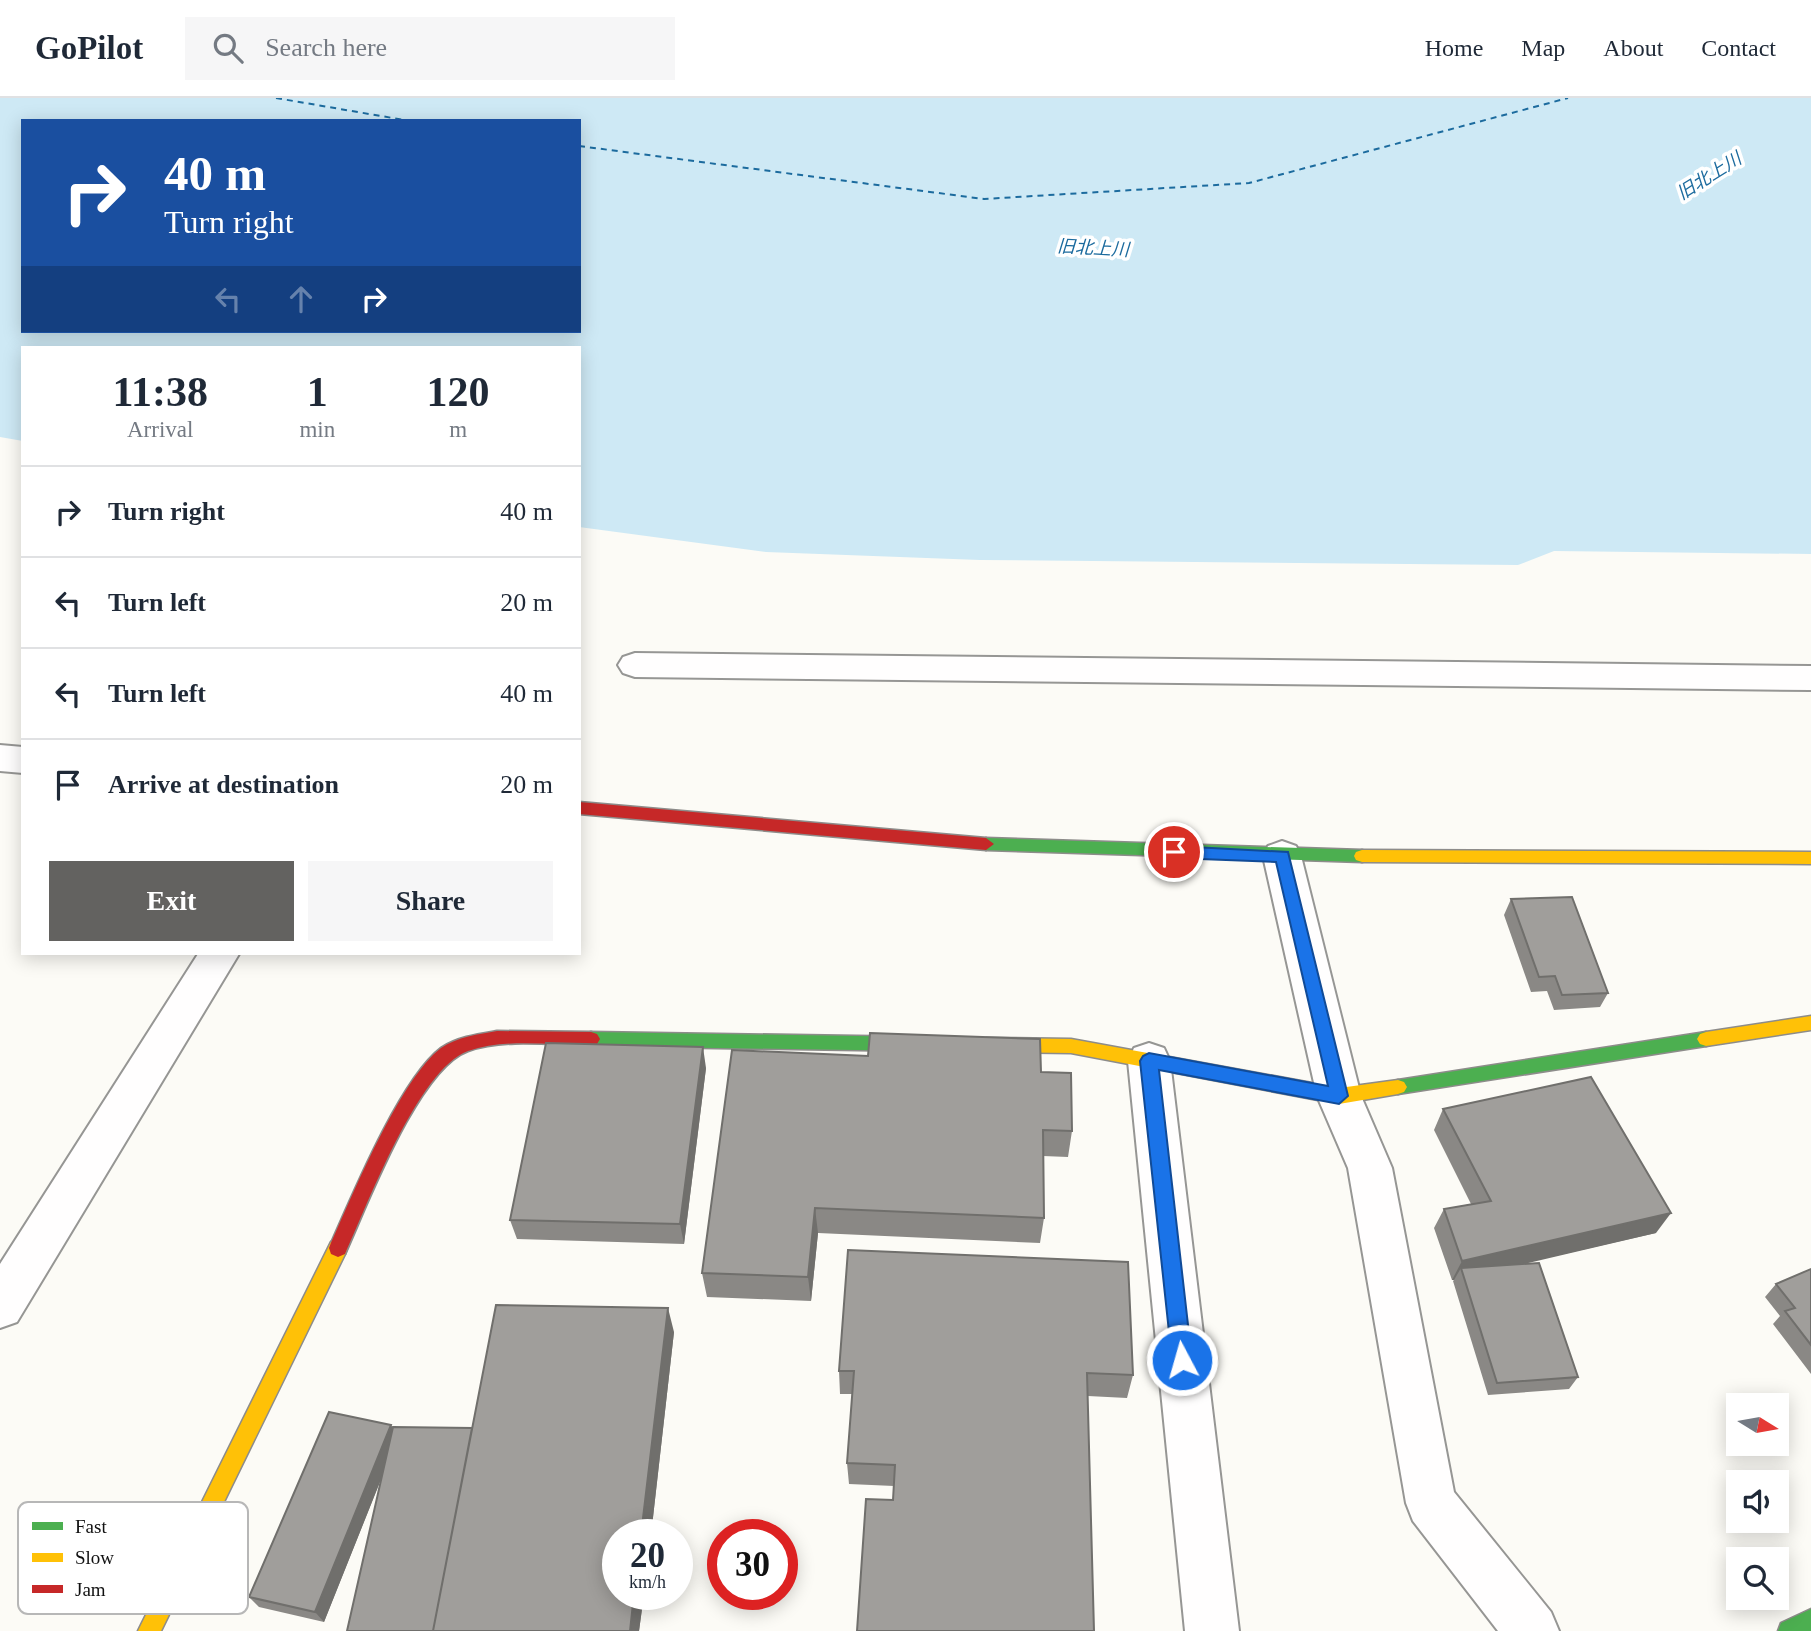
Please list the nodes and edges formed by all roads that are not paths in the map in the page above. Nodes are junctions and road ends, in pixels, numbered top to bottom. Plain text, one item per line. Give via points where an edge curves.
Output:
1 (635, 665) dead end
2 (1811, 678) edge
3 (0, 758) edge
4 (21, 760) edge
5 (581, 808) edge
6 (1282, 856) junction
7 (1811, 858) edge
8 (218, 955) edge
9 (1811, 1023) edge
10 (931, 1044) edge
11 (973, 1045) edge
12 (1149, 1061) junction
13 (1339, 1096) junction
14 (0, 1306) edge
15 (213, 1502) edge
16 (157, 1614) edge
17 (1811, 1620) edge
18 (149, 1631) edge
19 (1212, 1631) edge
20 (1532, 1631) edge
21 (1789, 1631) edge

1 - 2 street
3 - 4 street
5 - 6 street via 983,844
6 - 7 street
6 - 13 street
8 - 14 street
9 - 13 street
10 - 15 street via 499,1037 449,1052 421,1080
11 - 12 street via 1071,1046
12 - 13 street
12 - 19 street
13 - 20 street via 1370,1168 1431,1503
16 - 18 street
17 - 21 street

